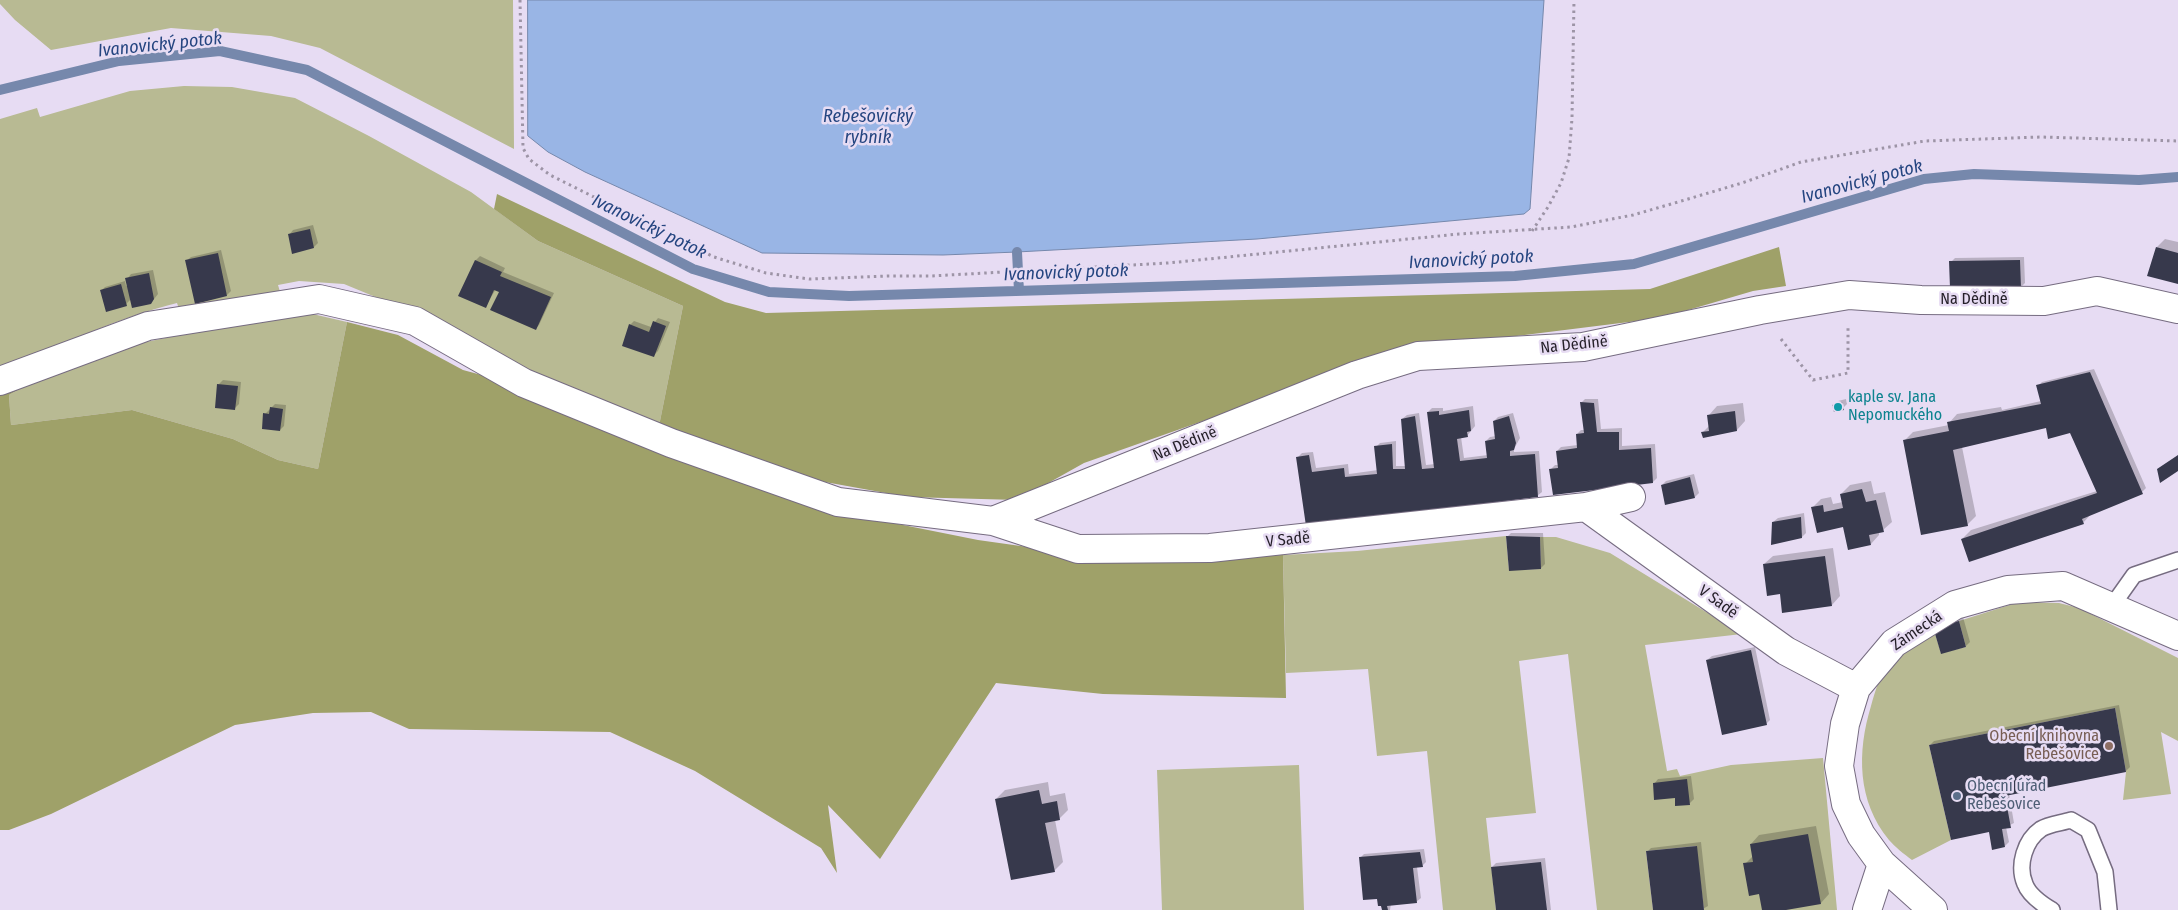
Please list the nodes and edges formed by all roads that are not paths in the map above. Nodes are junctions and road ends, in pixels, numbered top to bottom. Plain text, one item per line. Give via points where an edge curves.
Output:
1 (2178, 309) edge
2 (0, 381) edge
3 (1631, 497) dead end
4 (1586, 507) junction
5 (993, 521) junction
6 (2178, 560) edge
7 (2112, 606) junction
8 (2178, 636) edge
9 (1856, 688) junction
10 (1882, 864) junction
11 (1867, 910) edge
12 (1933, 910) edge
13 (2052, 910) edge
14 (2110, 910) edge

1 - 5 street, Na Dědině via 2097,291 2044,300 1921,300 1849,295 1583,346 1418,356 1357,375
2 - 5 street, V Sadě via 148,326 318,299 415,321 524,383 671,443 838,502
3 - 4 street, V Sadě
4 - 5 street, V Sadě via 1210,548 1078,549
4 - 9 street, V Sadě via 1786,651
6 - 7 lane via 2134,574
7 - 8 street, Zámecká
7 - 9 street, Zámecká via 2063,586 2008,590 1955,605 1894,643
9 - 10 street, Zámecká via 1845,724 1839,766 1846,804 1861,835
10 - 11 street
10 - 12 street, Zámecká
13 - 14 lane via 2041,904 2025,884 2021,860 2029,840 2042,828 2071,820 2088,830 2105,872

